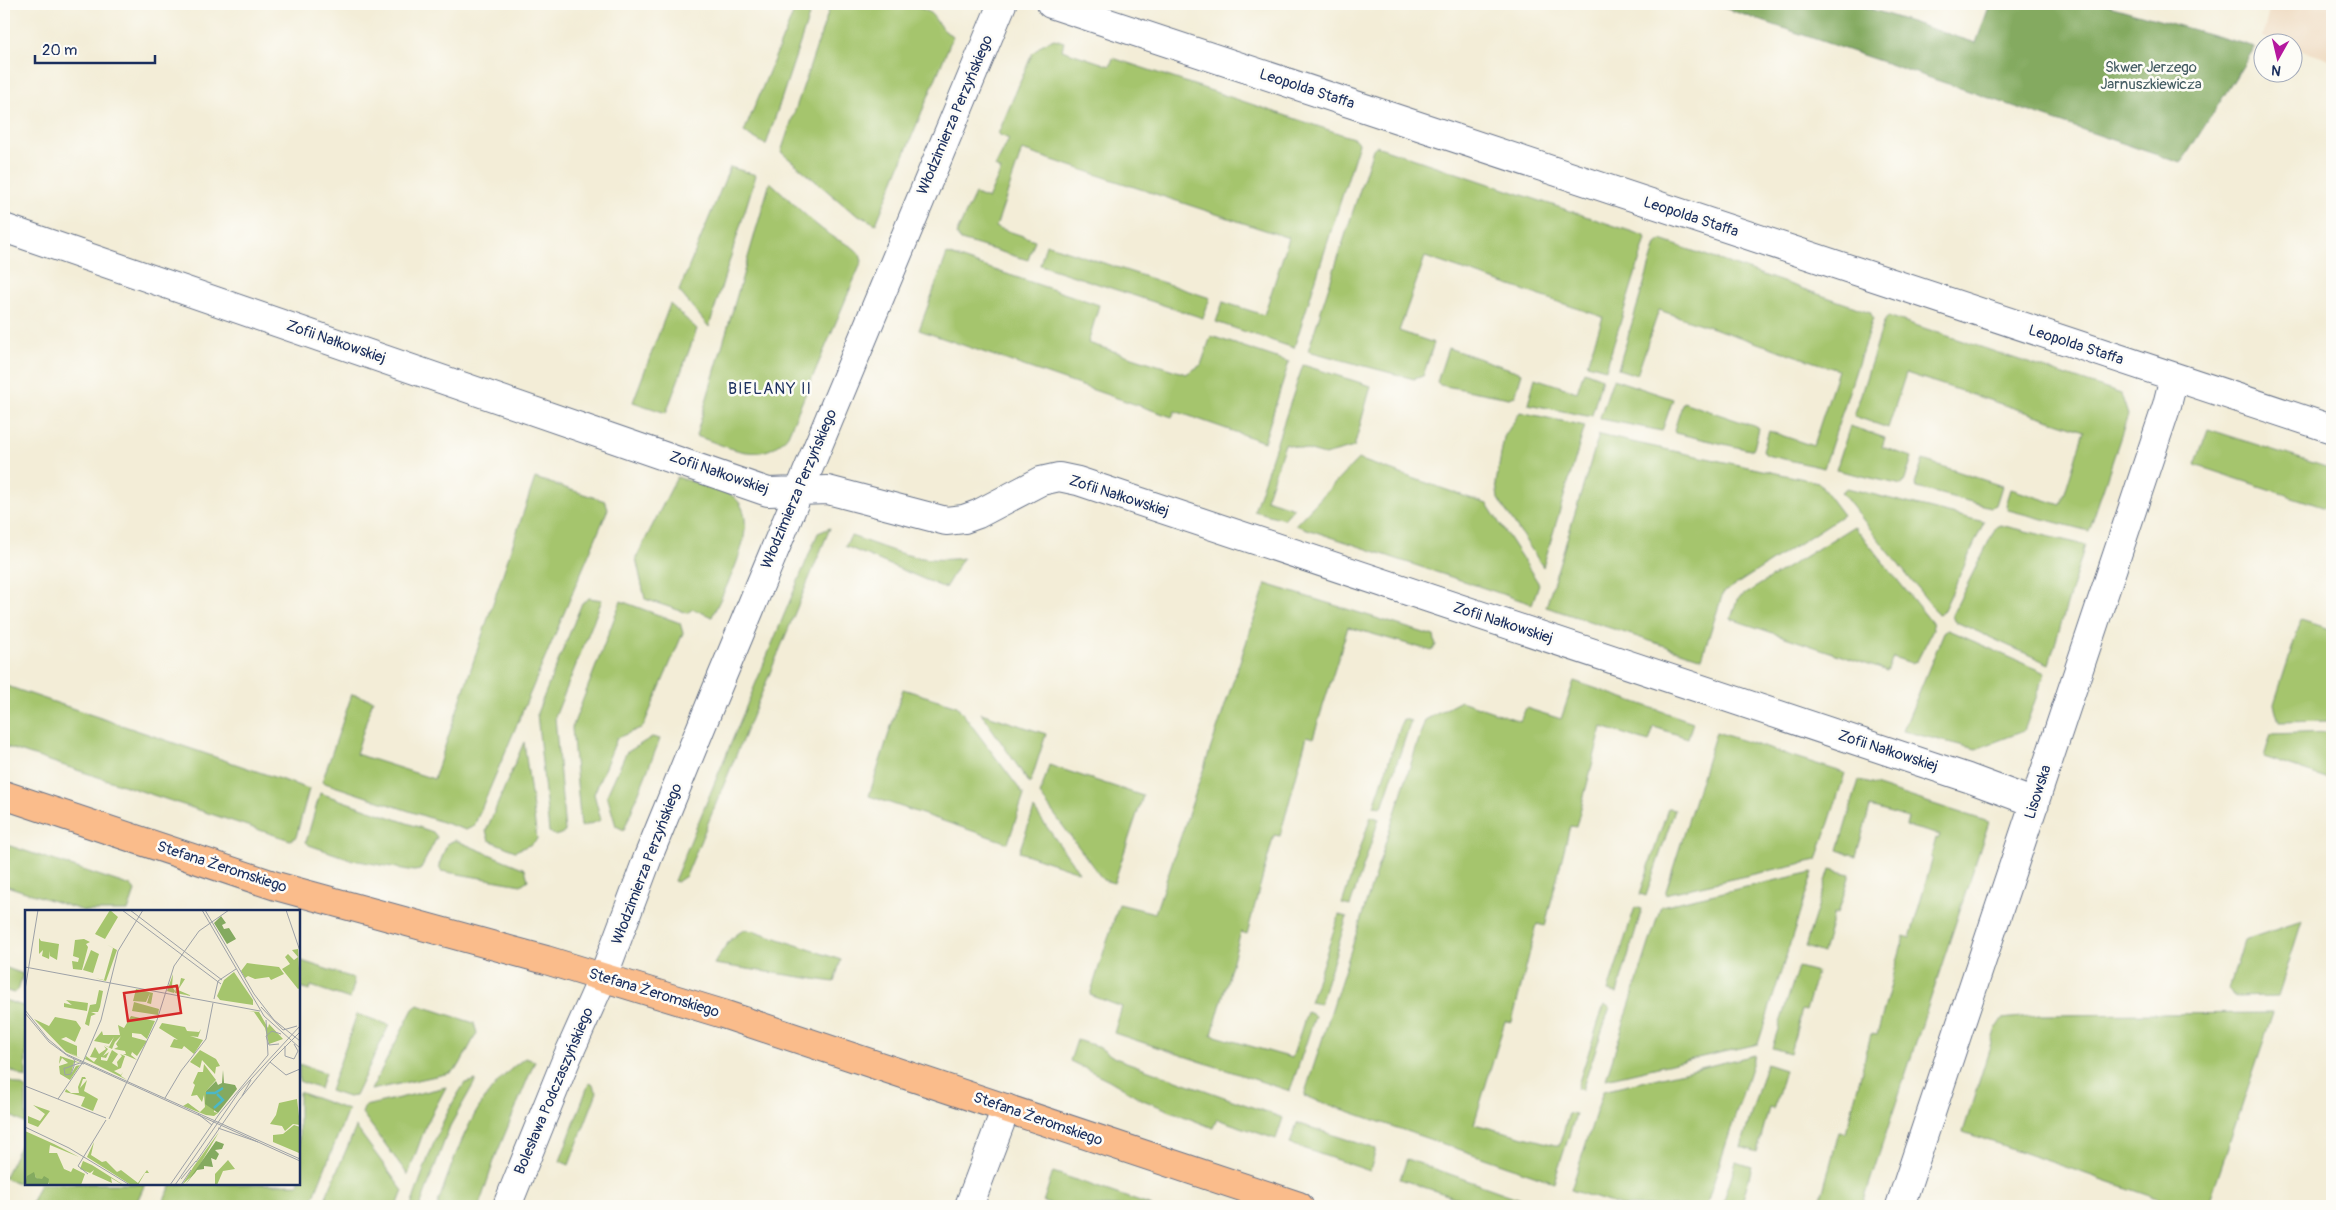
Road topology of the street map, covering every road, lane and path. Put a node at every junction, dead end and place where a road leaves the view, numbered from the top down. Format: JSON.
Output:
{"nodes":[{"id":1,"x":1002,"y":4,"type":"edge"},
{"id":2,"x":1051,"y":4,"type":"edge"},
{"id":3,"x":4,"y":228,"type":"edge"},
{"id":4,"x":2174,"y":378,"type":"junction"},
{"id":5,"x":2332,"y":429,"type":"edge"},
{"id":6,"x":799,"y":491,"type":"junction"},
{"id":7,"x":4,"y":795,"type":"edge"},
{"id":8,"x":2035,"y":803,"type":"junction"},
{"id":9,"x":603,"y":977,"type":"junction"},
{"id":10,"x":1006,"y":1108,"type":"junction"},
{"id":11,"x":506,"y":1206,"type":"edge"},
{"id":12,"x":969,"y":1206,"type":"edge"},
{"id":13,"x":1299,"y":1206,"type":"edge"},
{"id":14,"x":1900,"y":1206,"type":"edge"}],
"edges":[{"from":1,"to":6,"type":"street","name":"Włodzimierza Perzyńskiego"},
{"from":2,"to":4,"type":"street","name":"Leopolda Staffa"},
{"from":3,"to":6,"type":"street","name":"Zofii Nałkowskiej"},
{"from":4,"to":5,"type":"street","name":"Leopolda Staffa"},
{"from":4,"to":8,"type":"street","name":"Lisowska"},
{"from":6,"to":8,"type":"street","name":"Zofii Nałkowskiej"},
{"from":6,"to":9,"type":"street","name":"Włodzimierza Perzyńskiego"},
{"from":7,"to":9,"type":"main road","name":"Stefana Żeromskiego"},
{"from":8,"to":14,"type":"street","name":"Lisowska"},
{"from":9,"to":10,"type":"main road","name":"Stefana Żeromskiego"},
{"from":9,"to":11,"type":"street","name":"Bolesława Podczaszyńskiego"},
{"from":10,"to":12,"type":"street"},
{"from":10,"to":13,"type":"main road","name":"Stefana Żeromskiego"}]}
